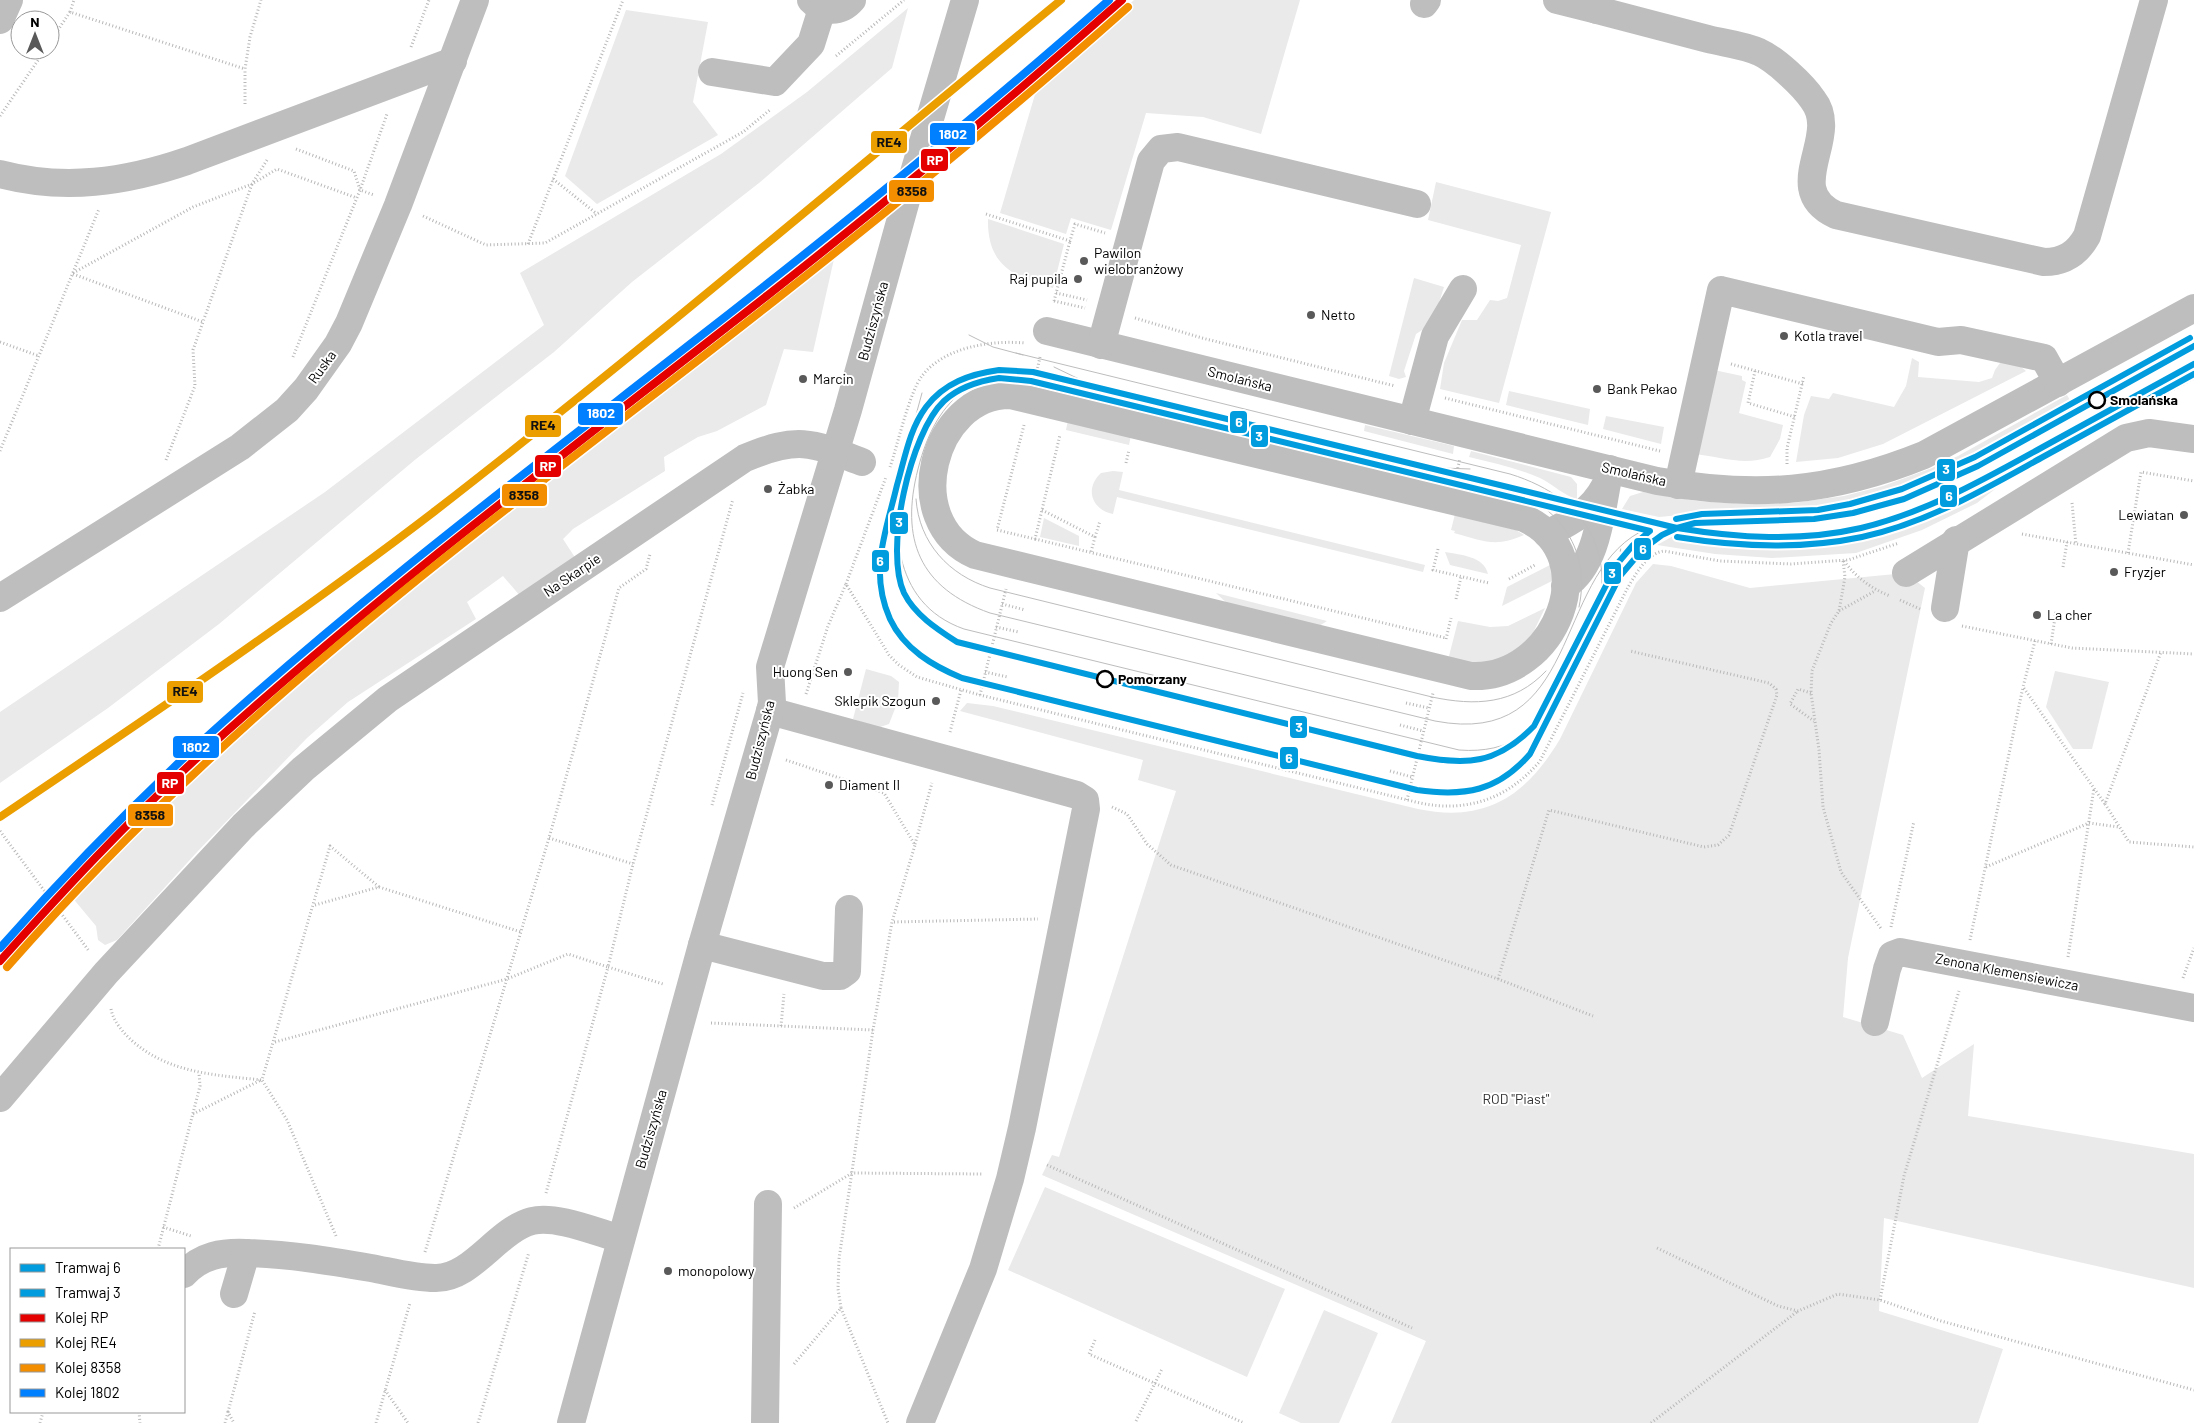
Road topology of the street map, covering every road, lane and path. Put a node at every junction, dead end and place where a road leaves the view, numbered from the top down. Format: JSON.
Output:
{"nodes":[{"id":1,"x":9,"y":0,"type":"edge"},
{"id":2,"x":74,"y":0,"type":"edge"},
{"id":3,"x":261,"y":0,"type":"edge"},
{"id":4,"x":429,"y":0,"type":"edge"},
{"id":5,"x":475,"y":0,"type":"edge"},
{"id":6,"x":623,"y":0,"type":"edge"},
{"id":7,"x":852,"y":0,"type":"edge"},
{"id":8,"x":904,"y":0,"type":"edge"},
{"id":9,"x":965,"y":0,"type":"edge"},
{"id":10,"x":1557,"y":0,"type":"edge"},
{"id":11,"x":2154,"y":0,"type":"edge"},
{"id":12,"x":816,"y":5,"type":"edge"},
{"id":13,"x":1598,"y":5,"type":"edge"},
{"id":14,"x":70,"y":12,"type":"junction"},
{"id":15,"x":0,"y":20,"type":"edge"},
{"id":16,"x":60,"y":27,"type":"edge"},
{"id":17,"x":835,"y":56,"type":"dead end"},
{"id":18,"x":38,"y":60,"type":"edge"},
{"id":19,"x":452,"y":61,"type":"junction"},
{"id":20,"x":245,"y":69,"type":"junction"},
{"id":21,"x":712,"y":72,"type":"dead end"},
{"id":22,"x":398,"y":81,"type":"junction"},
{"id":23,"x":245,"y":104,"type":"dead end"},
{"id":24,"x":774,"y":107,"type":"dead end"},
{"id":25,"x":0,"y":116,"type":"edge"},
{"id":26,"x":294,"y":149,"type":"dead end"},
{"id":27,"x":270,"y":156,"type":"dead end"},
{"id":28,"x":0,"y":174,"type":"edge"},
{"id":29,"x":553,"y":179,"type":"junction"},
{"id":30,"x":252,"y":184,"type":"junction"},
{"id":31,"x":360,"y":190,"type":"junction"},
{"id":32,"x":357,"y":198,"type":"junction"},
{"id":33,"x":101,"y":204,"type":"dead end"},
{"id":34,"x":1417,"y":204,"type":"dead end"},
{"id":35,"x":398,"y":205,"type":"junction"},
{"id":36,"x":597,"y":214,"type":"junction"},
{"id":37,"x":986,"y":214,"type":"dead end"},
{"id":38,"x":1111,"y":234,"type":"dead end"},
{"id":39,"x":1070,"y":242,"type":"junction"},
{"id":40,"x":528,"y":244,"type":"junction"},
{"id":41,"x":72,"y":273,"type":"junction"},
{"id":42,"x":1463,"y":290,"type":"dead end"},
{"id":43,"x":1054,"y":301,"type":"dead end"},
{"id":44,"x":2194,"y":308,"type":"edge"},
{"id":45,"x":203,"y":322,"type":"junction"},
{"id":46,"x":0,"y":342,"type":"edge"},
{"id":47,"x":1039,"y":343,"type":"junction"},
{"id":48,"x":1101,"y":345,"type":"junction"},
{"id":49,"x":1732,"y":355,"type":"dead end"},
{"id":50,"x":39,"y":356,"type":"junction"},
{"id":51,"x":291,"y":362,"type":"dead end"},
{"id":52,"x":1755,"y":371,"type":"junction"},
{"id":53,"x":1804,"y":376,"type":"dead end"},
{"id":54,"x":1034,"y":382,"type":"dead end"},
{"id":55,"x":2058,"y":383,"type":"junction"},
{"id":56,"x":1803,"y":384,"type":"junction"},
{"id":57,"x":1795,"y":417,"type":"junction"},
{"id":58,"x":1412,"y":420,"type":"junction"},
{"id":59,"x":1024,"y":421,"type":"dead end"},
{"id":60,"x":1062,"y":427,"type":"dead end"},
{"id":61,"x":2190,"y":436,"type":"edge"},
{"id":62,"x":1787,"y":448,"type":"dead end"},
{"id":63,"x":1129,"y":450,"type":"dead end"},
{"id":64,"x":0,"y":451,"type":"edge"},
{"id":65,"x":835,"y":451,"type":"junction"},
{"id":66,"x":1461,"y":454,"type":"dead end"},
{"id":67,"x":745,"y":458,"type":"junction"},
{"id":68,"x":862,"y":462,"type":"dead end"},
{"id":69,"x":1126,"y":463,"type":"dead end"},
{"id":70,"x":163,"y":469,"type":"dead end"},
{"id":71,"x":2069,"y":472,"type":"junction"},
{"id":72,"x":1608,"y":476,"type":"junction"},
{"id":73,"x":2194,"y":481,"type":"edge"},
{"id":74,"x":1454,"y":483,"type":"dead end"},
{"id":75,"x":1678,"y":485,"type":"junction"},
{"id":76,"x":1042,"y":510,"type":"junction"},
{"id":77,"x":1100,"y":521,"type":"dead end"},
{"id":78,"x":1981,"y":525,"type":"junction"},
{"id":79,"x":1547,"y":534,"type":"junction"},
{"id":80,"x":1095,"y":537,"type":"junction"},
{"id":81,"x":1035,"y":539,"type":"junction"},
{"id":82,"x":1956,"y":540,"type":"junction"},
{"id":83,"x":2067,"y":542,"type":"junction"},
{"id":84,"x":2076,"y":544,"type":"junction"},
{"id":85,"x":1438,"y":549,"type":"dead end"},
{"id":86,"x":1617,"y":550,"type":"dead end"},
{"id":87,"x":1091,"y":552,"type":"junction"},
{"id":88,"x":2128,"y":553,"type":"junction"},
{"id":89,"x":1650,"y":558,"type":"dead end"},
{"id":90,"x":1540,"y":562,"type":"dead end"},
{"id":91,"x":2194,"y":565,"type":"edge"},
{"id":92,"x":2063,"y":567,"type":"dead end"},
{"id":93,"x":1906,"y":573,"type":"dead end"},
{"id":94,"x":1461,"y":577,"type":"junction"},
{"id":95,"x":1508,"y":579,"type":"dead end"},
{"id":96,"x":1008,"y":581,"type":"dead end"},
{"id":97,"x":1489,"y":583,"type":"dead end"},
{"id":98,"x":846,"y":584,"type":"junction"},
{"id":99,"x":1565,"y":586,"type":"junction"},
{"id":100,"x":618,"y":588,"type":"dead end"},
{"id":101,"x":1876,"y":590,"type":"junction"},
{"id":102,"x":0,"y":598,"type":"edge"},
{"id":103,"x":1456,"y":599,"type":"dead end"},
{"id":104,"x":1002,"y":604,"type":"junction"},
{"id":105,"x":1025,"y":610,"type":"dead end"},
{"id":106,"x":1839,"y":611,"type":"junction"},
{"id":107,"x":2056,"y":611,"type":"dead end"},
{"id":108,"x":1943,"y":615,"type":"junction"},
{"id":109,"x":1451,"y":618,"type":"dead end"},
{"id":110,"x":996,"y":627,"type":"junction"},
{"id":111,"x":1019,"y":632,"type":"dead end"},
{"id":112,"x":1446,"y":638,"type":"junction"},
{"id":113,"x":2036,"y":641,"type":"junction"},
{"id":114,"x":2051,"y":644,"type":"junction"},
{"id":115,"x":1444,"y":646,"type":"dead end"},
{"id":116,"x":991,"y":649,"type":"junction"},
{"id":117,"x":1630,"y":651,"type":"dead end"},
{"id":118,"x":2161,"y":652,"type":"junction"},
{"id":119,"x":2194,"y":654,"type":"edge"},
{"id":120,"x":1014,"y":655,"type":"dead end"},
{"id":121,"x":986,"y":672,"type":"junction"},
{"id":122,"x":1008,"y":677,"type":"dead end"},
{"id":123,"x":1435,"y":685,"type":"dead end"},
{"id":124,"x":2023,"y":687,"type":"junction"},
{"id":125,"x":1811,"y":693,"type":"junction"},
{"id":126,"x":980,"y":695,"type":"dead end"},
{"id":127,"x":1406,"y":703,"type":"dead end"},
{"id":128,"x":771,"y":707,"type":"junction"},
{"id":129,"x":1429,"y":708,"type":"junction"},
{"id":130,"x":798,"y":718,"type":"junction"},
{"id":131,"x":1814,"y":721,"type":"junction"},
{"id":132,"x":1400,"y":725,"type":"dead end"},
{"id":133,"x":1424,"y":731,"type":"junction"},
{"id":134,"x":944,"y":748,"type":"junction"},
{"id":135,"x":1395,"y":748,"type":"dead end"},
{"id":136,"x":1418,"y":754,"type":"junction"},
{"id":137,"x":786,"y":760,"type":"junction"},
{"id":138,"x":783,"y":769,"type":"dead end"},
{"id":139,"x":1390,"y":771,"type":"dead end"},
{"id":140,"x":1412,"y":777,"type":"junction"},
{"id":141,"x":2094,"y":788,"type":"junction"},
{"id":142,"x":1085,"y":800,"type":"junction"},
{"id":143,"x":1407,"y":800,"type":"dead end"},
{"id":144,"x":2105,"y":804,"type":"junction"},
{"id":145,"x":1914,"y":821,"type":"dead end"},
{"id":146,"x":2089,"y":823,"type":"junction"},
{"id":147,"x":2119,"y":827,"type":"junction"},
{"id":148,"x":0,"y":831,"type":"edge"},
{"id":149,"x":549,"y":838,"type":"junction"},
{"id":150,"x":915,"y":845,"type":"junction"},
{"id":151,"x":2194,"y":847,"type":"edge"},
{"id":152,"x":633,"y":864,"type":"junction"},
{"id":153,"x":1985,"y":867,"type":"junction"},
{"id":154,"x":379,"y":887,"type":"junction"},
{"id":155,"x":314,"y":905,"type":"junction"},
{"id":156,"x":849,"y":909,"type":"dead end"},
{"id":157,"x":1064,"y":918,"type":"junction"},
{"id":158,"x":892,"y":922,"type":"junction"},
{"id":159,"x":1890,"y":930,"type":"dead end"},
{"id":160,"x":1883,"y":931,"type":"dead end"},
{"id":161,"x":521,"y":932,"type":"junction"},
{"id":162,"x":78,"y":935,"type":"dead end"},
{"id":163,"x":702,"y":945,"type":"junction"},
{"id":164,"x":1968,"y":948,"type":"dead end"},
{"id":165,"x":2194,"y":948,"type":"edge"},
{"id":166,"x":2067,"y":965,"type":"dead end"},
{"id":167,"x":608,"y":967,"type":"junction"},
{"id":168,"x":787,"y":967,"type":"junction"},
{"id":169,"x":106,"y":972,"type":"junction"},
{"id":170,"x":507,"y":979,"type":"junction"},
{"id":171,"x":1498,"y":979,"type":"junction"},
{"id":172,"x":1961,"y":983,"type":"dead end"},
{"id":173,"x":663,"y":984,"type":"dead end"},
{"id":174,"x":2190,"y":998,"type":"edge"},
{"id":175,"x":713,"y":1014,"type":"dead end"},
{"id":176,"x":1593,"y":1016,"type":"dead end"},
{"id":177,"x":1875,"y":1022,"type":"dead end"},
{"id":178,"x":711,"y":1023,"type":"junction"},
{"id":179,"x":781,"y":1026,"type":"junction"},
{"id":180,"x":873,"y":1030,"type":"junction"},
{"id":181,"x":708,"y":1032,"type":"dead end"},
{"id":182,"x":274,"y":1042,"type":"junction"},
{"id":183,"x":199,"y":1073,"type":"junction"},
{"id":184,"x":262,"y":1080,"type":"junction"},
{"id":185,"x":0,"y":1098,"type":"edge"},
{"id":186,"x":193,"y":1114,"type":"junction"},
{"id":187,"x":1047,"y":1165,"type":"dead end"},
{"id":188,"x":852,"y":1173,"type":"junction"},
{"id":189,"x":1011,"y":1174,"type":"junction"},
{"id":190,"x":768,"y":1214,"type":"joint"},
{"id":191,"x":538,"y":1220,"type":"junction"},
{"id":192,"x":621,"y":1239,"type":"junction"},
{"id":193,"x":158,"y":1248,"type":"edge"},
{"id":194,"x":1657,"y":1248,"type":"dead end"},
{"id":195,"x":246,"y":1253,"type":"junction"},
{"id":196,"x":348,"y":1264,"type":"junction"},
{"id":197,"x":185,"y":1273,"type":"edge"},
{"id":198,"x":418,"y":1276,"type":"junction"},
{"id":199,"x":1880,"y":1300,"type":"junction"},
{"id":200,"x":245,"y":1302,"type":"joint"},
{"id":201,"x":841,"y":1308,"type":"junction"},
{"id":202,"x":1798,"y":1311,"type":"junction"},
{"id":203,"x":1412,"y":1328,"type":"dead end"},
{"id":204,"x":1095,"y":1340,"type":"dead end"},
{"id":205,"x":1162,"y":1369,"type":"dead end"},
{"id":206,"x":1154,"y":1383,"type":"junction"},
{"id":207,"x":386,"y":1390,"type":"junction"},
{"id":208,"x":2194,"y":1390,"type":"edge"},
{"id":209,"x":766,"y":1410,"type":"edge"},
{"id":210,"x":228,"y":1412,"type":"junction"},
{"id":211,"x":1136,"y":1421,"type":"dead end"},
{"id":212,"x":225,"y":1423,"type":"edge"},
{"id":213,"x":234,"y":1423,"type":"edge"},
{"id":214,"x":376,"y":1423,"type":"edge"},
{"id":215,"x":408,"y":1423,"type":"edge"},
{"id":216,"x":478,"y":1423,"type":"edge"},
{"id":217,"x":571,"y":1423,"type":"edge"},
{"id":218,"x":888,"y":1423,"type":"edge"},
{"id":219,"x":920,"y":1423,"type":"edge"},
{"id":220,"x":1244,"y":1423,"type":"edge"},
{"id":221,"x":1651,"y":1423,"type":"edge"}],
"edges":[{"from":1,"to":15,"type":"street"},
{"from":2,"to":14,"type":"path"},
{"from":3,"to":20,"type":"path"},
{"from":4,"to":22,"type":"path"},
{"from":5,"to":19,"type":"street","name":"Ruska"},
{"from":6,"to":29,"type":"path"},
{"from":7,"to":12,"type":"street"},
{"from":8,"to":17,"type":"path"},
{"from":9,"to":65,"type":"street","name":"Budziszyńska"},
{"from":10,"to":13,"type":"street"},
{"from":11,"to":13,"type":"street"},
{"from":12,"to":21,"type":"street"},
{"from":14,"to":16,"type":"path"},
{"from":14,"to":20,"type":"path"},
{"from":18,"to":25,"type":"path"},
{"from":19,"to":22,"type":"street"},
{"from":19,"to":35,"type":"street","name":"Ruska"},
{"from":20,"to":23,"type":"path"},
{"from":22,"to":28,"type":"street"},
{"from":22,"to":31,"type":"path"},
{"from":24,"to":36,"type":"path"},
{"from":26,"to":31,"type":"path"},
{"from":27,"to":30,"type":"path"},
{"from":29,"to":36,"type":"path"},
{"from":29,"to":40,"type":"path"},
{"from":30,"to":32,"type":"path"},
{"from":30,"to":41,"type":"path"},
{"from":30,"to":45,"type":"path"},
{"from":31,"to":32,"type":"path"},
{"from":32,"to":51,"type":"path"},
{"from":33,"to":41,"type":"path"},
{"from":34,"to":48,"type":"street"},
{"from":35,"to":40,"type":"path"},
{"from":35,"to":102,"type":"street","name":"Ruska"},
{"from":36,"to":40,"type":"path"},
{"from":37,"to":39,"type":"path"},
{"from":38,"to":39,"type":"path"},
{"from":39,"to":43,"type":"path"},
{"from":41,"to":45,"type":"path"},
{"from":41,"to":50,"type":"path"},
{"from":42,"to":58,"type":"street"},
{"from":44,"to":55,"type":"street","name":"Smolańska"},
{"from":45,"to":70,"type":"path"},
{"from":46,"to":50,"type":"path"},
{"from":47,"to":48,"type":"street","name":"Smolańska"},
{"from":47,"to":54,"type":"path"},
{"from":47,"to":98,"type":"path"},
{"from":48,"to":58,"type":"street","name":"Smolańska"},
{"from":49,"to":52,"type":"path"},
{"from":50,"to":64,"type":"path"},
{"from":52,"to":56,"type":"path"},
{"from":52,"to":57,"type":"path"},
{"from":53,"to":56,"type":"path"},
{"from":55,"to":75,"type":"street","name":"Smolańska"},
{"from":55,"to":75,"type":"street"},
{"from":56,"to":57,"type":"path"},
{"from":57,"to":62,"type":"path"},
{"from":58,"to":72,"type":"street","name":"Smolańska"},
{"from":59,"to":81,"type":"path"},
{"from":60,"to":76,"type":"path"},
{"from":61,"to":71,"type":"street"},
{"from":63,"to":69,"type":"path"},
{"from":65,"to":67,"type":"street","name":"Na Skarpie"},
{"from":65,"to":68,"type":"street","name":"Na Skarpie"},
{"from":65,"to":128,"type":"street","name":"Budziszyńska"},
{"from":66,"to":74,"type":"path"},
{"from":67,"to":152,"type":"path"},
{"from":67,"to":169,"type":"street","name":"Na Skarpie"},
{"from":71,"to":78,"type":"street"},
{"from":71,"to":84,"type":"path"},
{"from":72,"to":75,"type":"street","name":"Smolańska"},
{"from":72,"to":79,"type":"street"},
{"from":72,"to":99,"type":"street"},
{"from":73,"to":88,"type":"path"},
{"from":76,"to":80,"type":"path"},
{"from":76,"to":81,"type":"path"},
{"from":77,"to":80,"type":"path"},
{"from":78,"to":82,"type":"street"},
{"from":78,"to":83,"type":"path"},
{"from":79,"to":99,"type":"street"},
{"from":79,"to":99,"type":"street"},
{"from":80,"to":87,"type":"path"},
{"from":81,"to":87,"type":"path"},
{"from":82,"to":93,"type":"street"},
{"from":82,"to":108,"type":"street"},
{"from":83,"to":84,"type":"path"},
{"from":83,"to":92,"type":"path"},
{"from":84,"to":88,"type":"path"},
{"from":85,"to":94,"type":"path"},
{"from":86,"to":89,"type":"path"},
{"from":87,"to":112,"type":"path"},
{"from":88,"to":91,"type":"path"},
{"from":90,"to":95,"type":"path"},
{"from":94,"to":97,"type":"path"},
{"from":94,"to":103,"type":"path"},
{"from":96,"to":104,"type":"path"},
{"from":98,"to":130,"type":"path"},
{"from":98,"to":134,"type":"path"},
{"from":100,"to":149,"type":"path"},
{"from":101,"to":106,"type":"path"},
{"from":101,"to":106,"type":"path"},
{"from":101,"to":108,"type":"path"},
{"from":104,"to":105,"type":"path"},
{"from":104,"to":110,"type":"path"},
{"from":106,"to":125,"type":"path"},
{"from":107,"to":114,"type":"path"},
{"from":108,"to":113,"type":"path"},
{"from":109,"to":112,"type":"path"},
{"from":110,"to":111,"type":"path"},
{"from":110,"to":116,"type":"path"},
{"from":112,"to":115,"type":"path"},
{"from":113,"to":114,"type":"path"},
{"from":113,"to":124,"type":"path"},
{"from":114,"to":118,"type":"path"},
{"from":116,"to":120,"type":"path"},
{"from":116,"to":121,"type":"path"},
{"from":117,"to":171,"type":"path"},
{"from":118,"to":119,"type":"path"},
{"from":118,"to":144,"type":"path"},
{"from":121,"to":122,"type":"path"},
{"from":121,"to":126,"type":"path"},
{"from":123,"to":129,"type":"path"},
{"from":124,"to":141,"type":"path"},
{"from":124,"to":153,"type":"path"},
{"from":125,"to":131,"type":"path"},
{"from":125,"to":131,"type":"path"},
{"from":127,"to":129,"type":"path"},
{"from":128,"to":130,"type":"street"},
{"from":128,"to":163,"type":"street","name":"Budziszyńska"},
{"from":129,"to":133,"type":"path"},
{"from":130,"to":134,"type":"street"},
{"from":130,"to":137,"type":"path"},
{"from":131,"to":160,"type":"path"},
{"from":132,"to":133,"type":"path"},
{"from":133,"to":136,"type":"path"},
{"from":134,"to":142,"type":"street"},
{"from":134,"to":150,"type":"path"},
{"from":135,"to":136,"type":"path"},
{"from":136,"to":140,"type":"path"},
{"from":137,"to":138,"type":"path"},
{"from":137,"to":150,"type":"path"},
{"from":139,"to":140,"type":"path"},
{"from":140,"to":143,"type":"path"},
{"from":141,"to":144,"type":"path"},
{"from":141,"to":146,"type":"path"},
{"from":142,"to":157,"type":"street"},
{"from":142,"to":171,"type":"path"},
{"from":144,"to":147,"type":"path"},
{"from":145,"to":159,"type":"path"},
{"from":146,"to":147,"type":"path"},
{"from":146,"to":153,"type":"path"},
{"from":146,"to":166,"type":"path"},
{"from":147,"to":151,"type":"path"},
{"from":148,"to":162,"type":"path"},
{"from":149,"to":152,"type":"path"},
{"from":149,"to":161,"type":"path"},
{"from":150,"to":158,"type":"path"},
{"from":152,"to":167,"type":"path"},
{"from":153,"to":164,"type":"path"},
{"from":154,"to":155,"type":"path"},
{"from":154,"to":155,"type":"path"},
{"from":154,"to":161,"type":"path"},
{"from":155,"to":182,"type":"path"},
{"from":156,"to":168,"type":"street"},
{"from":157,"to":158,"type":"path"},
{"from":157,"to":189,"type":"street"},
{"from":158,"to":180,"type":"path"},
{"from":161,"to":170,"type":"path"},
{"from":163,"to":168,"type":"street"},
{"from":163,"to":192,"type":"street","name":"Budziszyńska"},
{"from":165,"to":174,"type":"path"},
{"from":167,"to":170,"type":"path"},
{"from":167,"to":173,"type":"path"},
{"from":167,"to":191,"type":"path"},
{"from":168,"to":179,"type":"path"},
{"from":169,"to":183,"type":"path"},
{"from":169,"to":185,"type":"street","name":"Na Skarpie"},
{"from":170,"to":182,"type":"path"},
{"from":170,"to":198,"type":"path"},
{"from":171,"to":176,"type":"path"},
{"from":172,"to":199,"type":"path"},
{"from":174,"to":177,"type":"street","name":"Zenona Klemensiewicza"},
{"from":175,"to":178,"type":"path"},
{"from":178,"to":179,"type":"path"},
{"from":178,"to":181,"type":"path"},
{"from":179,"to":180,"type":"path"},
{"from":180,"to":188,"type":"path"},
{"from":182,"to":184,"type":"path"},
{"from":183,"to":184,"type":"path"},
{"from":183,"to":186,"type":"path"},
{"from":184,"to":186,"type":"path"},
{"from":184,"to":196,"type":"path"},
{"from":186,"to":193,"type":"path"},
{"from":187,"to":203,"type":"path"},
{"from":188,"to":189,"type":"path"},
{"from":188,"to":190,"type":"path"},
{"from":188,"to":201,"type":"path"},
{"from":189,"to":219,"type":"street"},
{"from":190,"to":209,"type":"street"},
{"from":191,"to":192,"type":"street"},
{"from":191,"to":198,"type":"street"},
{"from":191,"to":216,"type":"path"},
{"from":192,"to":217,"type":"street","name":"Budziszyńska"},
{"from":194,"to":202,"type":"path"},
{"from":195,"to":196,"type":"street"},
{"from":195,"to":197,"type":"street"},
{"from":195,"to":200,"type":"street"},
{"from":196,"to":198,"type":"street"},
{"from":198,"to":207,"type":"path"},
{"from":199,"to":202,"type":"path"},
{"from":199,"to":208,"type":"path"},
{"from":200,"to":210,"type":"path"},
{"from":201,"to":209,"type":"path"},
{"from":201,"to":218,"type":"path"},
{"from":202,"to":221,"type":"path"},
{"from":204,"to":206,"type":"path"},
{"from":205,"to":206,"type":"path"},
{"from":206,"to":211,"type":"path"},
{"from":206,"to":220,"type":"path"},
{"from":207,"to":214,"type":"path"},
{"from":207,"to":215,"type":"path"},
{"from":210,"to":212,"type":"path"},
{"from":210,"to":213,"type":"path"}]}
